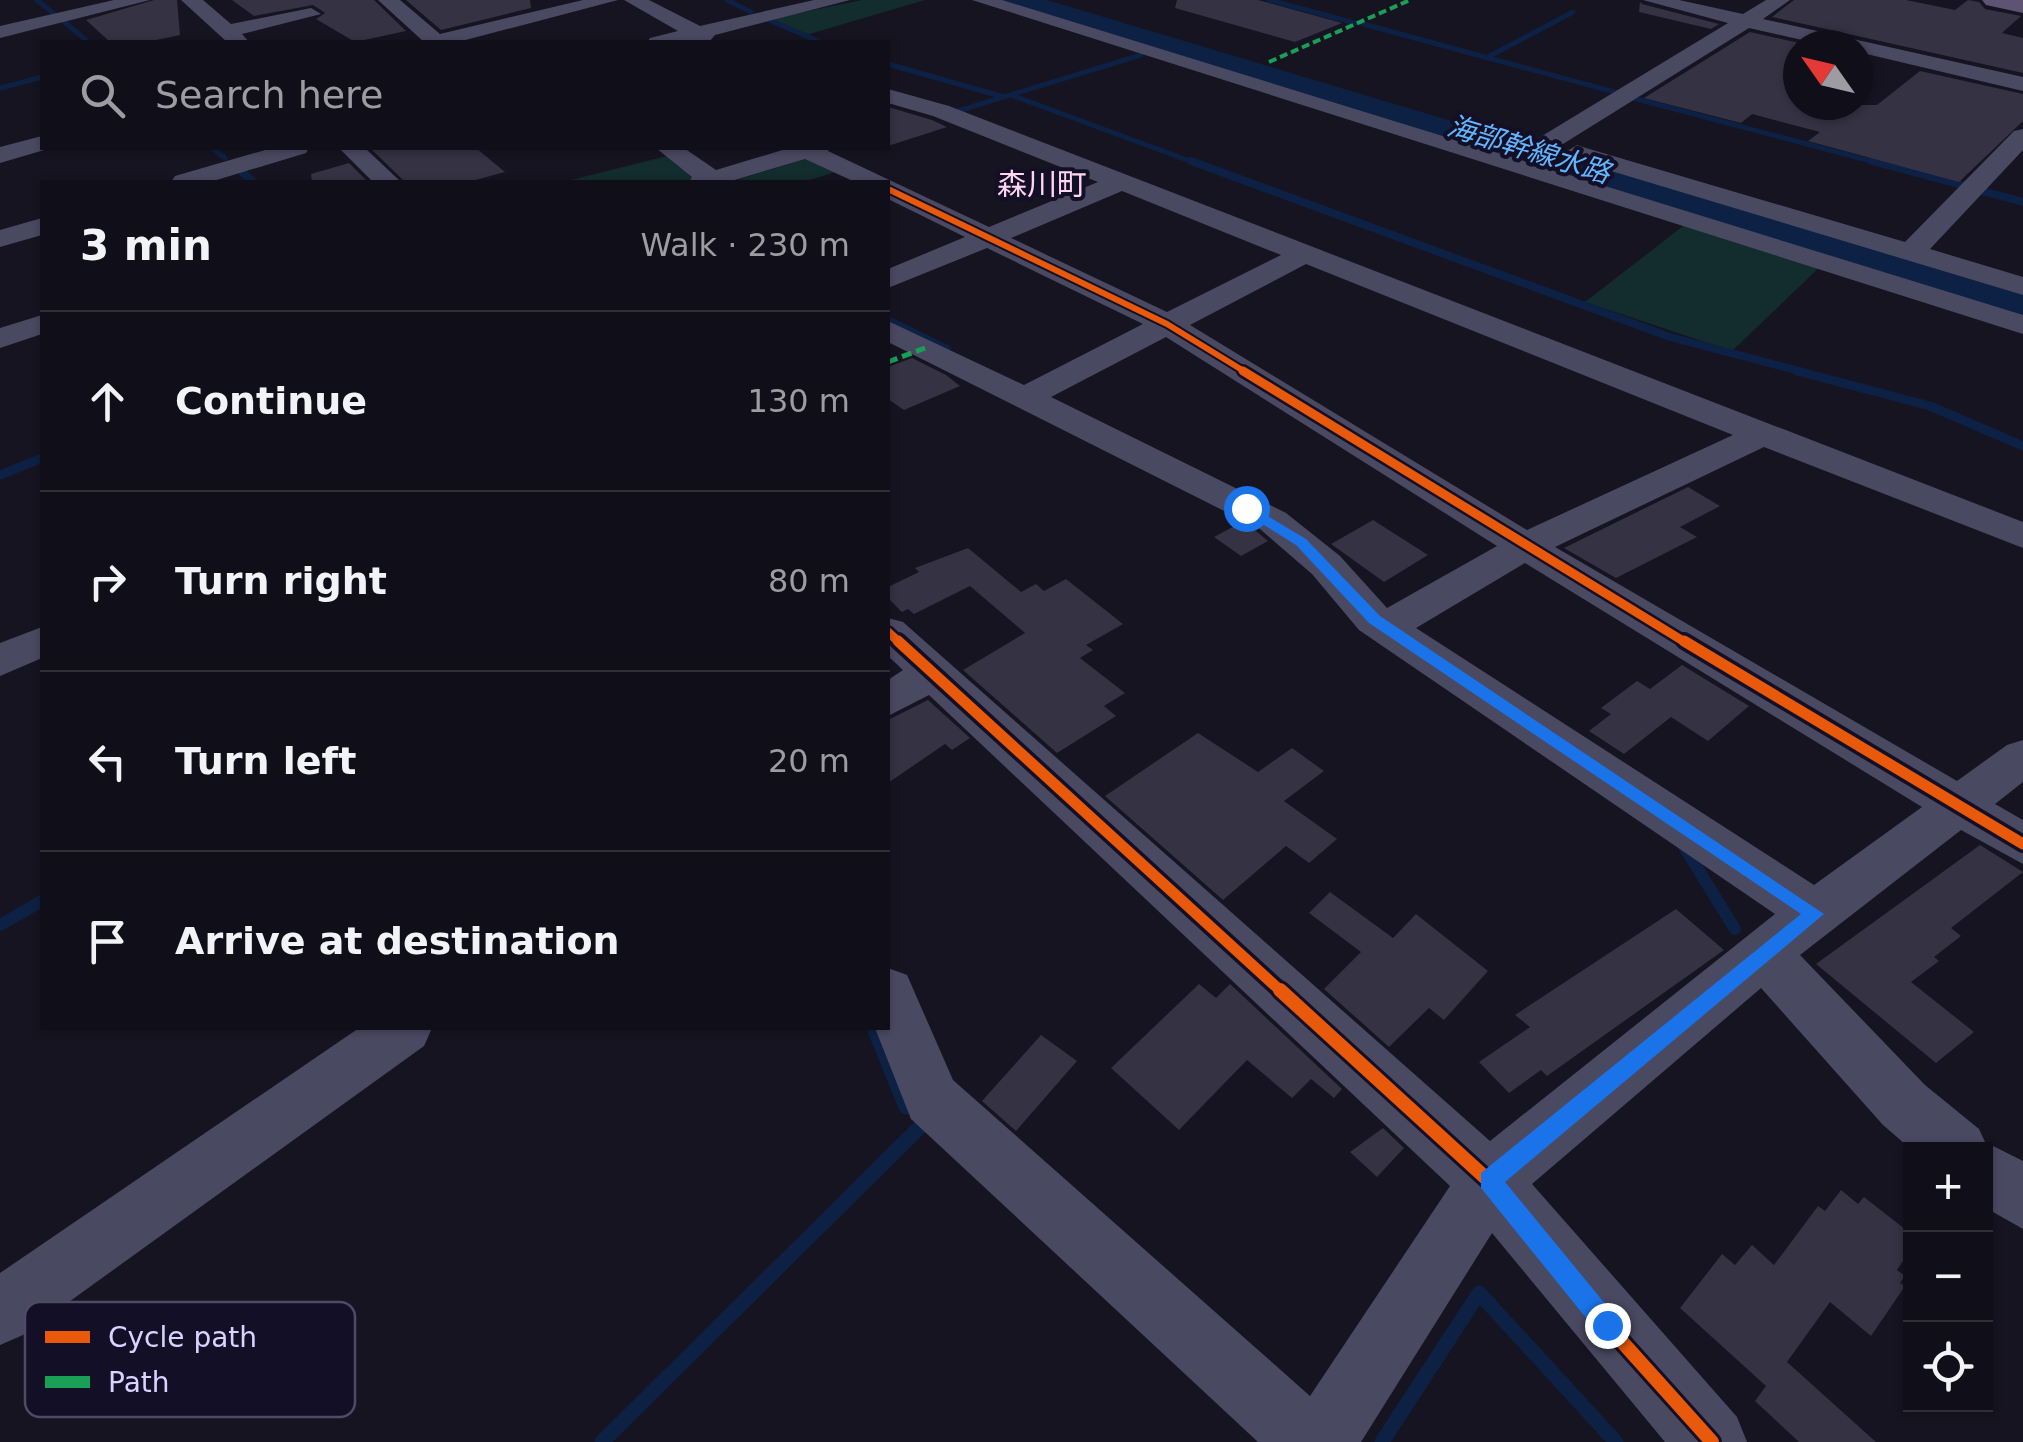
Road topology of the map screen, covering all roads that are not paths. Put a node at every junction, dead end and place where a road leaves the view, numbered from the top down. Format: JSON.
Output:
{"nodes":[{"id":1,"x":47,"y":0,"type":"edge"},
{"id":2,"x":140,"y":0,"type":"edge"},
{"id":3,"x":388,"y":0,"type":"edge"},
{"id":4,"x":608,"y":0,"type":"edge"},
{"id":5,"x":634,"y":0,"type":"edge"},
{"id":6,"x":840,"y":0,"type":"edge"},
{"id":7,"x":982,"y":0,"type":"edge"},
{"id":8,"x":1062,"y":0,"type":"edge"},
{"id":9,"x":1653,"y":0,"type":"edge"},
{"id":10,"x":1780,"y":0,"type":"edge"},
{"id":11,"x":1994,"y":0,"type":"edge"},
{"id":12,"x":501,"y":2,"type":"edge"},
{"id":13,"x":2022,"y":2,"type":"edge"},
{"id":14,"x":206,"y":6,"type":"edge"},
{"id":15,"x":310,"y":14,"type":"dead end"},
{"id":16,"x":67,"y":16,"type":"junction"},
{"id":17,"x":536,"y":19,"type":"junction"},
{"id":18,"x":1746,"y":21,"type":"junction"},
{"id":19,"x":1785,"y":30,"type":"edge"},
{"id":20,"x":0,"y":32,"type":"edge"},
{"id":21,"x":696,"y":32,"type":"junction"},
{"id":22,"x":88,"y":34,"type":"dead end"},
{"id":23,"x":567,"y":35,"type":"dead end"},
{"id":24,"x":232,"y":37,"type":"edge"},
{"id":25,"x":434,"y":40,"type":"edge"},
{"id":26,"x":445,"y":40,"type":"edge"},
{"id":27,"x":665,"y":40,"type":"edge"},
{"id":28,"x":713,"y":40,"type":"edge"},
{"id":29,"x":1873,"y":50,"type":"edge"},
{"id":30,"x":1306,"y":73,"type":"dead end"},
{"id":31,"x":2023,"y":84,"type":"edge"},
{"id":32,"x":890,"y":97,"type":"edge"},
{"id":33,"x":941,"y":111,"type":"junction"},
{"id":34,"x":890,"y":126,"type":"edge"},
{"id":35,"x":2023,"y":136,"type":"edge"},
{"id":36,"x":40,"y":144,"type":"edge"},
{"id":37,"x":282,"y":150,"type":"edge"},
{"id":38,"x":353,"y":150,"type":"edge"},
{"id":39,"x":670,"y":150,"type":"edge"},
{"id":40,"x":802,"y":150,"type":"edge"},
{"id":41,"x":812,"y":150,"type":"edge"},
{"id":42,"x":0,"y":155,"type":"edge"},
{"id":43,"x":236,"y":156,"type":"edge"},
{"id":44,"x":188,"y":180,"type":"edge"},
{"id":45,"x":266,"y":180,"type":"edge"},
{"id":46,"x":386,"y":180,"type":"edge"},
{"id":47,"x":706,"y":180,"type":"edge"},
{"id":48,"x":710,"y":180,"type":"edge"},
{"id":49,"x":870,"y":180,"type":"edge"},
{"id":50,"x":1122,"y":182,"type":"junction"},
{"id":51,"x":890,"y":190,"type":"edge"},
{"id":52,"x":40,"y":227,"type":"edge"},
{"id":53,"x":990,"y":237,"type":"junction"},
{"id":54,"x":0,"y":239,"type":"edge"},
{"id":55,"x":1911,"y":252,"type":"junction"},
{"id":56,"x":1306,"y":253,"type":"junction"},
{"id":57,"x":890,"y":278,"type":"edge"},
{"id":58,"x":2023,"y":286,"type":"edge"},
{"id":59,"x":1167,"y":324,"type":"junction"},
{"id":60,"x":2023,"y":324,"type":"edge"},
{"id":61,"x":40,"y":325,"type":"edge"},
{"id":62,"x":890,"y":331,"type":"edge"},
{"id":63,"x":0,"y":339,"type":"edge"},
{"id":64,"x":1026,"y":397,"type":"junction"},
{"id":65,"x":1761,"y":435,"type":"junction"},
{"id":66,"x":2023,"y":536,"type":"edge"},
{"id":67,"x":1525,"y":546,"type":"junction"},
{"id":68,"x":1385,"y":627,"type":"junction"},
{"id":69,"x":890,"y":634,"type":"edge"},
{"id":70,"x":40,"y":642,"type":"edge"},
{"id":71,"x":0,"y":661,"type":"edge"},
{"id":72,"x":932,"y":673,"type":"junction"},
{"id":73,"x":890,"y":699,"type":"edge"},
{"id":74,"x":2023,"y":758,"type":"edge"},
{"id":75,"x":1958,"y":806,"type":"junction"},
{"id":76,"x":2023,"y":844,"type":"edge"},
{"id":77,"x":1815,"y":914,"type":"junction"},
{"id":78,"x":1764,"y":953,"type":"junction"},
{"id":79,"x":890,"y":997,"type":"edge"},
{"id":80,"x":401,"y":1030,"type":"edge"},
{"id":81,"x":1948,"y":1142,"type":"edge"},
{"id":82,"x":1993,"y":1177,"type":"edge"},
{"id":83,"x":1489,"y":1180,"type":"junction"},
{"id":84,"x":2023,"y":1198,"type":"edge"},
{"id":85,"x":0,"y":1312,"type":"edge"},
{"id":86,"x":1310,"y":1442,"type":"edge"},
{"id":87,"x":1321,"y":1442,"type":"edge"},
{"id":88,"x":1712,"y":1442,"type":"edge"}],
"edges":[{"from":1,"to":16,"type":"street"},
{"from":2,"to":16,"type":"street"},
{"from":3,"to":25,"type":"street"},
{"from":4,"to":17,"type":"street"},
{"from":5,"to":21,"type":"street"},
{"from":6,"to":21,"type":"street"},
{"from":7,"to":60,"type":"street"},
{"from":8,"to":30,"type":"street"},
{"from":9,"to":18,"type":"street"},
{"from":10,"to":18,"type":"street"},
{"from":11,"to":13,"type":"main road"},
{"from":12,"to":17,"type":"street"},
{"from":14,"to":24,"type":"street"},
{"from":15,"to":24,"type":"street"},
{"from":16,"to":20,"type":"street"},
{"from":16,"to":22,"type":"street"},
{"from":17,"to":23,"type":"street"},
{"from":17,"to":26,"type":"street"},
{"from":18,"to":19,"type":"street"},
{"from":18,"to":55,"type":"street"},
{"from":21,"to":27,"type":"street"},
{"from":21,"to":28,"type":"street"},
{"from":29,"to":31,"type":"street"},
{"from":32,"to":33,"type":"street"},
{"from":33,"to":34,"type":"street"},
{"from":33,"to":50,"type":"street"},
{"from":35,"to":55,"type":"street"},
{"from":36,"to":42,"type":"street"},
{"from":37,"to":43,"type":"street"},
{"from":38,"to":46,"type":"street"},
{"from":39,"to":47,"type":"street"},
{"from":40,"to":48,"type":"street"},
{"from":41,"to":49,"type":"street"},
{"from":43,"to":44,"type":"street"},
{"from":43,"to":45,"type":"street"},
{"from":50,"to":53,"type":"street"},
{"from":50,"to":56,"type":"street"},
{"from":51,"to":53,"type":"street"},
{"from":52,"to":54,"type":"street"},
{"from":53,"to":57,"type":"street"},
{"from":53,"to":59,"type":"street"},
{"from":55,"to":58,"type":"street"},
{"from":56,"to":59,"type":"street"},
{"from":56,"to":65,"type":"street"},
{"from":59,"to":64,"type":"street"},
{"from":59,"to":67,"type":"street"},
{"from":61,"to":63,"type":"street"},
{"from":62,"to":64,"type":"street"},
{"from":64,"to":68,"type":"street"},
{"from":65,"to":66,"type":"street"},
{"from":65,"to":67,"type":"street"},
{"from":67,"to":68,"type":"street"},
{"from":67,"to":75,"type":"street"},
{"from":68,"to":77,"type":"street"},
{"from":69,"to":72,"type":"street"},
{"from":70,"to":71,"type":"street"},
{"from":72,"to":73,"type":"street"},
{"from":72,"to":83,"type":"street"},
{"from":74,"to":75,"type":"street"},
{"from":75,"to":76,"type":"street"},
{"from":75,"to":77,"type":"street"},
{"from":77,"to":78,"type":"street"},
{"from":78,"to":81,"type":"street"},
{"from":78,"to":83,"type":"street"},
{"from":79,"to":86,"type":"street"},
{"from":80,"to":85,"type":"street"},
{"from":82,"to":84,"type":"street"},
{"from":83,"to":87,"type":"street"},
{"from":83,"to":88,"type":"street"}]}
